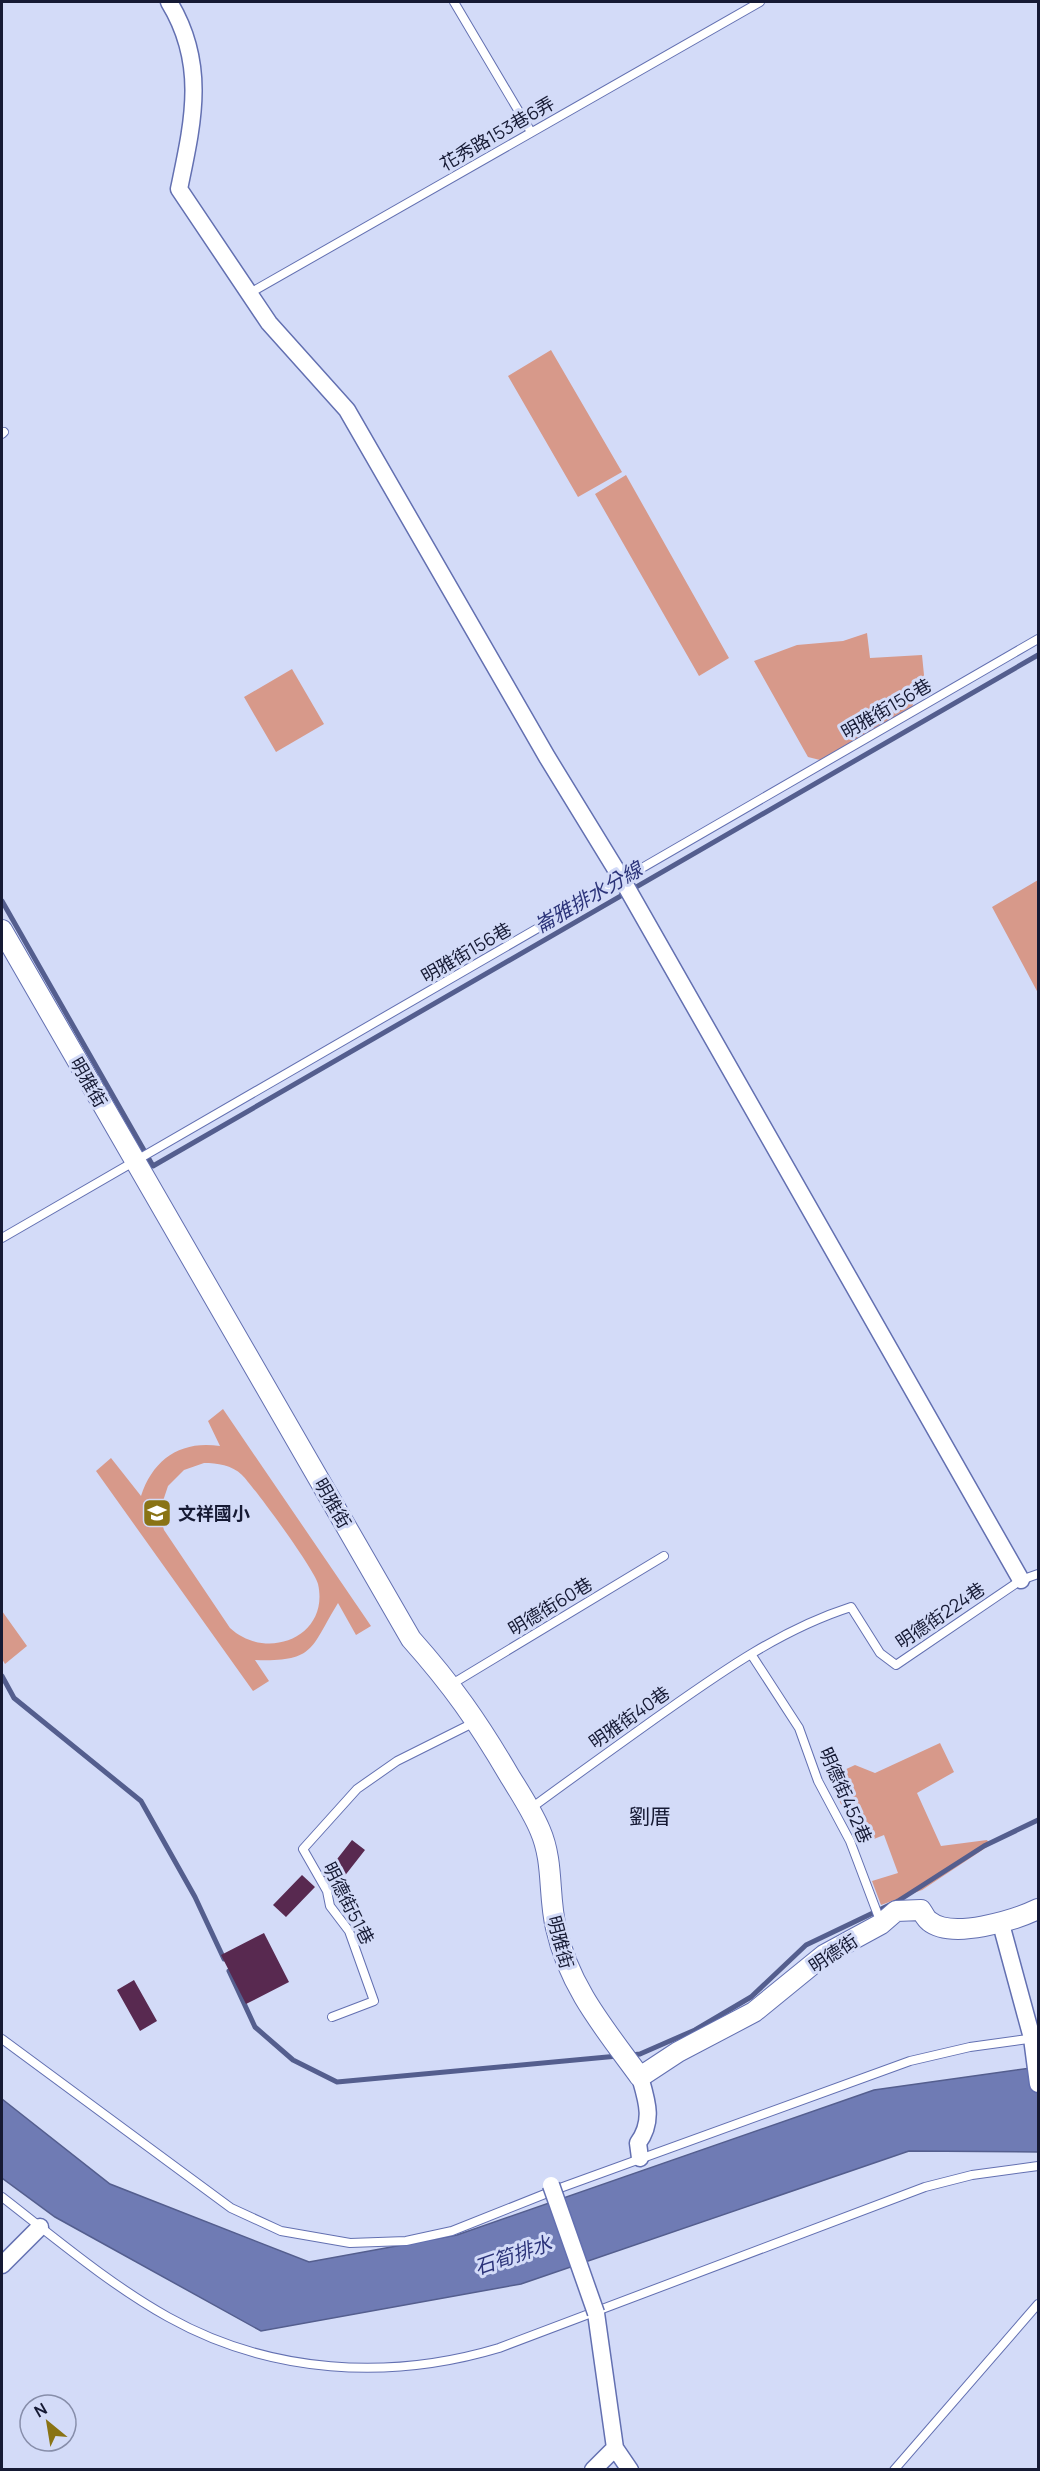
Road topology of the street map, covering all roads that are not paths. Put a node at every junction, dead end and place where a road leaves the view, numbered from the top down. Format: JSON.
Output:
{"nodes":[{"id":1,"x":169,"y":2,"type":"edge"},
{"id":2,"x":454,"y":2,"type":"edge"},
{"id":3,"x":760,"y":2,"type":"edge"},
{"id":4,"x":531,"y":132,"type":"junction"},
{"id":5,"x":250,"y":293,"type":"junction"},
{"id":6,"x":1038,"y":639,"type":"edge"},
{"id":7,"x":623,"y":881,"type":"junction"},
{"id":8,"x":2,"y":930,"type":"edge"},
{"id":9,"x":135,"y":1161,"type":"junction"},
{"id":10,"x":2,"y":1238,"type":"edge"},
{"id":11,"x":664,"y":1556,"type":"dead end"},
{"id":12,"x":1038,"y":1574,"type":"edge"},
{"id":13,"x":1021,"y":1580,"type":"junction"},
{"id":14,"x":751,"y":1654,"type":"junction"},
{"id":15,"x":452,"y":1684,"type":"junction"},
{"id":16,"x":477,"y":1721,"type":"junction"},
{"id":17,"x":529,"y":1809,"type":"junction"},
{"id":18,"x":1038,"y":1909,"type":"edge"},
{"id":19,"x":881,"y":1924,"type":"junction"},
{"id":20,"x":1001,"y":1924,"type":"junction"},
{"id":21,"x":332,"y":2017,"type":"dead end"},
{"id":22,"x":1035,"y":2038,"type":"edge"},
{"id":23,"x":2,"y":2039,"type":"edge"},
{"id":24,"x":640,"y":2077,"type":"junction"},
{"id":25,"x":1038,"y":2084,"type":"edge"},
{"id":26,"x":640,"y":2158,"type":"junction"},
{"id":27,"x":1038,"y":2166,"type":"edge"},
{"id":28,"x":551,"y":2185,"type":"dead end"},
{"id":29,"x":2,"y":2197,"type":"edge"},
{"id":30,"x":40,"y":2227,"type":"junction"},
{"id":31,"x":2,"y":2265,"type":"edge"},
{"id":32,"x":1038,"y":2304,"type":"edge"},
{"id":33,"x":596,"y":2313,"type":"junction"},
{"id":34,"x":615,"y":2448,"type":"junction"},
{"id":35,"x":593,"y":2469,"type":"edge"},
{"id":36,"x":630,"y":2469,"type":"edge"},
{"id":37,"x":894,"y":2469,"type":"edge"}],
"edges":[{"from":1,"to":5,"type":"street"},
{"from":2,"to":4,"type":"lane"},
{"from":3,"to":4,"type":"lane","name":"花秀路153巷6弄"},
{"from":4,"to":5,"type":"lane","name":"花秀路153巷6弄"},
{"from":5,"to":7,"type":"street"},
{"from":6,"to":7,"type":"lane","name":"明雅街156巷"},
{"from":7,"to":9,"type":"lane","name":"明雅街156巷"},
{"from":7,"to":13,"type":"street"},
{"from":8,"to":9,"type":"street","name":"明雅街"},
{"from":9,"to":10,"type":"lane","name":"明雅街156巷"},
{"from":9,"to":15,"type":"street","name":"明雅街"},
{"from":11,"to":15,"type":"lane","name":"明德街60巷"},
{"from":12,"to":13,"type":"lane","name":"明德街224巷"},
{"from":13,"to":14,"type":"lane","name":"明德街224巷"},
{"from":14,"to":17,"type":"lane","name":"明雅街40巷"},
{"from":14,"to":19,"type":"lane","name":"明德街452巷"},
{"from":15,"to":16,"type":"street","name":"明雅街"},
{"from":16,"to":17,"type":"street","name":"明雅街"},
{"from":16,"to":21,"type":"lane","name":"明德街51巷"},
{"from":17,"to":24,"type":"street","name":"明雅街"},
{"from":18,"to":20,"type":"street","name":"明德街"},
{"from":19,"to":20,"type":"street","name":"明德街"},
{"from":19,"to":24,"type":"street","name":"明德街"},
{"from":20,"to":22,"type":"street"},
{"from":22,"to":25,"type":"street"},
{"from":22,"to":26,"type":"lane"},
{"from":23,"to":26,"type":"lane"},
{"from":24,"to":26,"type":"street"},
{"from":27,"to":33,"type":"lane"},
{"from":28,"to":33,"type":"street","bridge":true},
{"from":29,"to":30,"type":"lane"},
{"from":30,"to":31,"type":"street"},
{"from":30,"to":33,"type":"lane"},
{"from":32,"to":37,"type":"lane"},
{"from":33,"to":34,"type":"street"},
{"from":34,"to":35,"type":"street"},
{"from":34,"to":36,"type":"street"}]}
